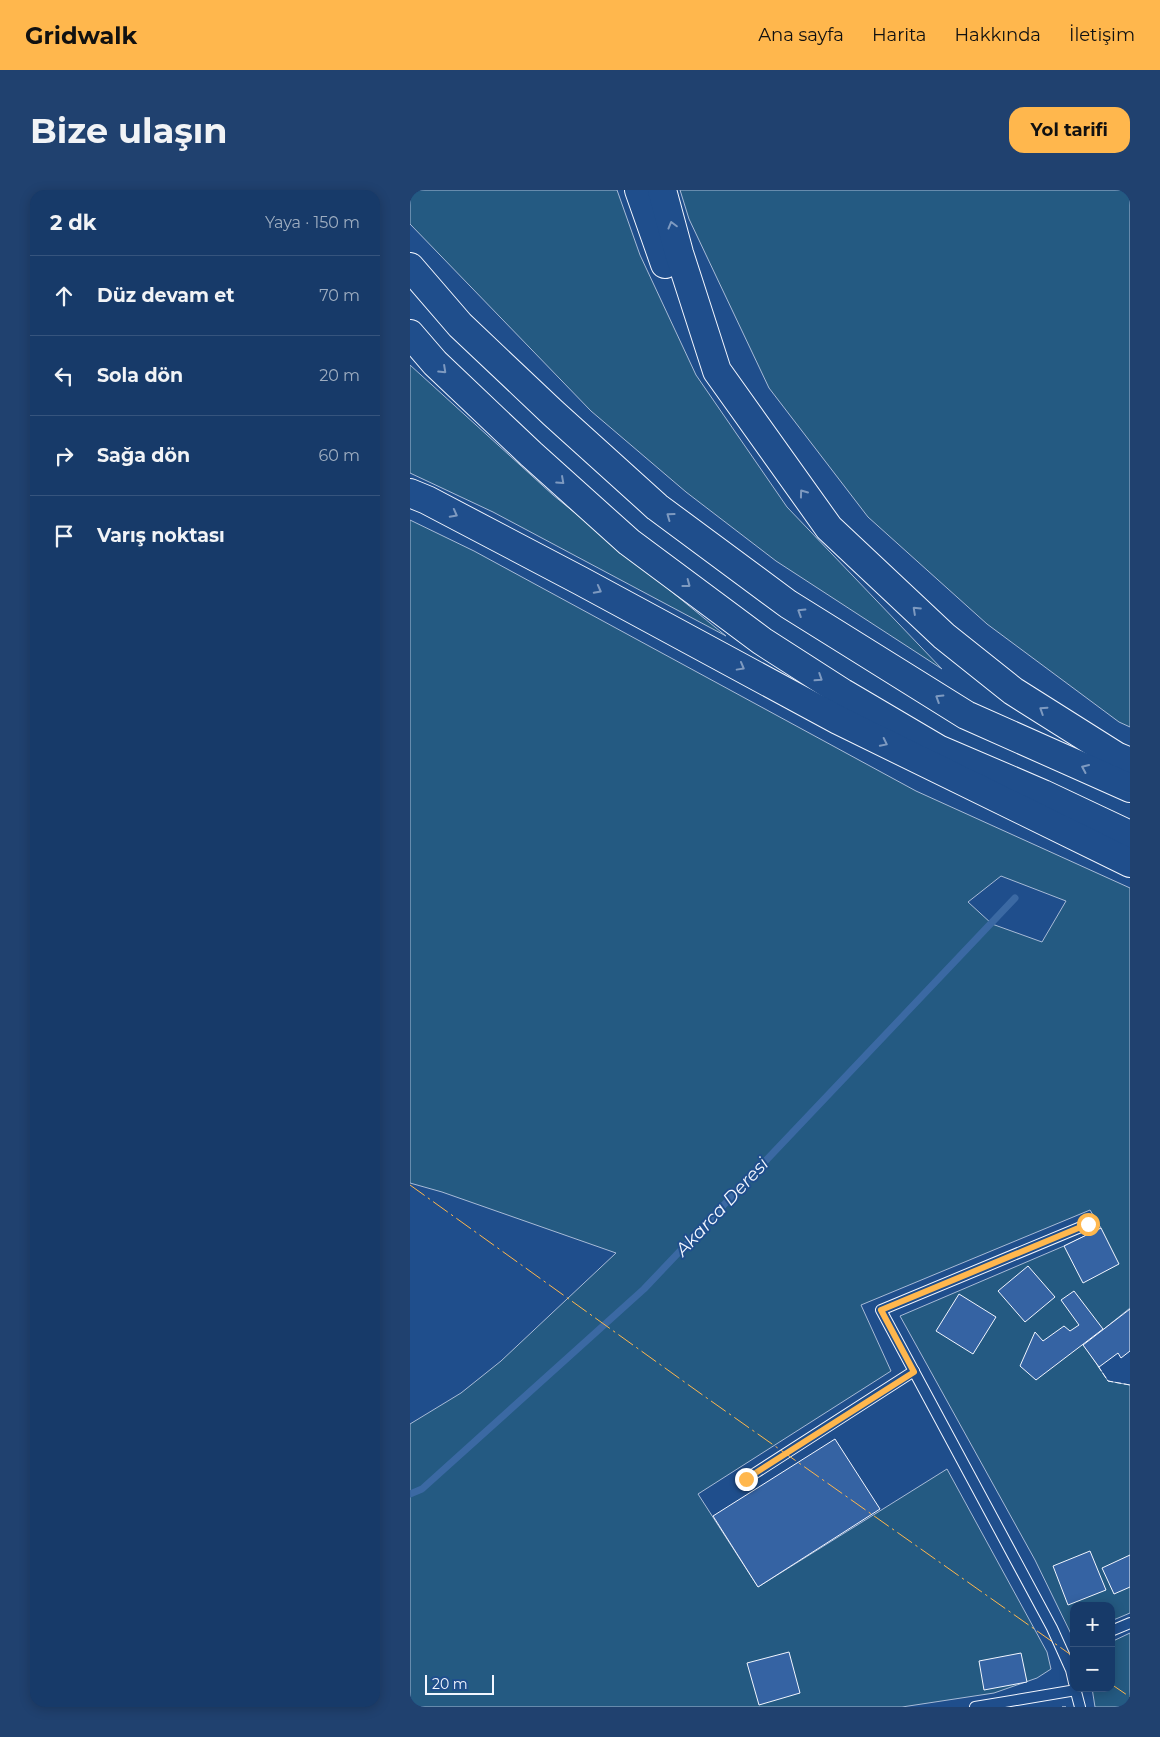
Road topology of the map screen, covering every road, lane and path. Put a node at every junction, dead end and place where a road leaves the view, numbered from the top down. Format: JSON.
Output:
{"nodes":[{"id":1,"x":639,"y":190,"type":"edge"},
{"id":2,"x":662,"y":190,"type":"edge"},
{"id":3,"x":410,"y":267,"type":"edge"},
{"id":4,"x":410,"y":334,"type":"edge"},
{"id":5,"x":717,"y":371,"type":"junction"},
{"id":6,"x":410,"y":493,"type":"edge"},
{"id":7,"x":1130,"y":762,"type":"edge"},
{"id":8,"x":1130,"y":788,"type":"edge"},
{"id":9,"x":1130,"y":835,"type":"edge"},
{"id":10,"x":1130,"y":863,"type":"edge"},
{"id":11,"x":1088,"y":1224,"type":"dead end"},
{"id":12,"x":914,"y":1372,"type":"junction"},
{"id":13,"x":746,"y":1479,"type":"dead end"},
{"id":14,"x":1130,"y":1623,"type":"edge"},
{"id":15,"x":1115,"y":1629,"type":"edge"},
{"id":16,"x":1070,"y":1650,"type":"edge"},
{"id":17,"x":1063,"y":1653,"type":"junction"},
{"id":18,"x":1070,"y":1668,"type":"edge"},
{"id":19,"x":1070,"y":1688,"type":"edge"},
{"id":20,"x":1076,"y":1692,"type":"edge"},
{"id":21,"x":975,"y":1707,"type":"edge"},
{"id":22,"x":1080,"y":1707,"type":"edge"}],
"edges":[{"from":1,"to":5,"type":"highway"},
{"from":5,"to":2,"type":"highway","one_way":true},
{"from":8,"to":3,"type":"highway","one_way":true},
{"from":4,"to":9,"type":"highway","one_way":true},
{"from":7,"to":5,"type":"highway","one_way":true},
{"from":6,"to":10,"type":"highway","one_way":true},
{"from":11,"to":12,"type":"lane"},
{"from":12,"to":13,"type":"lane"},
{"from":12,"to":17,"type":"lane"},
{"from":14,"to":15,"type":"lane"},
{"from":16,"to":17,"type":"lane"},
{"from":17,"to":18,"type":"lane"},
{"from":19,"to":21,"type":"lane"},
{"from":20,"to":22,"type":"lane"}]}
